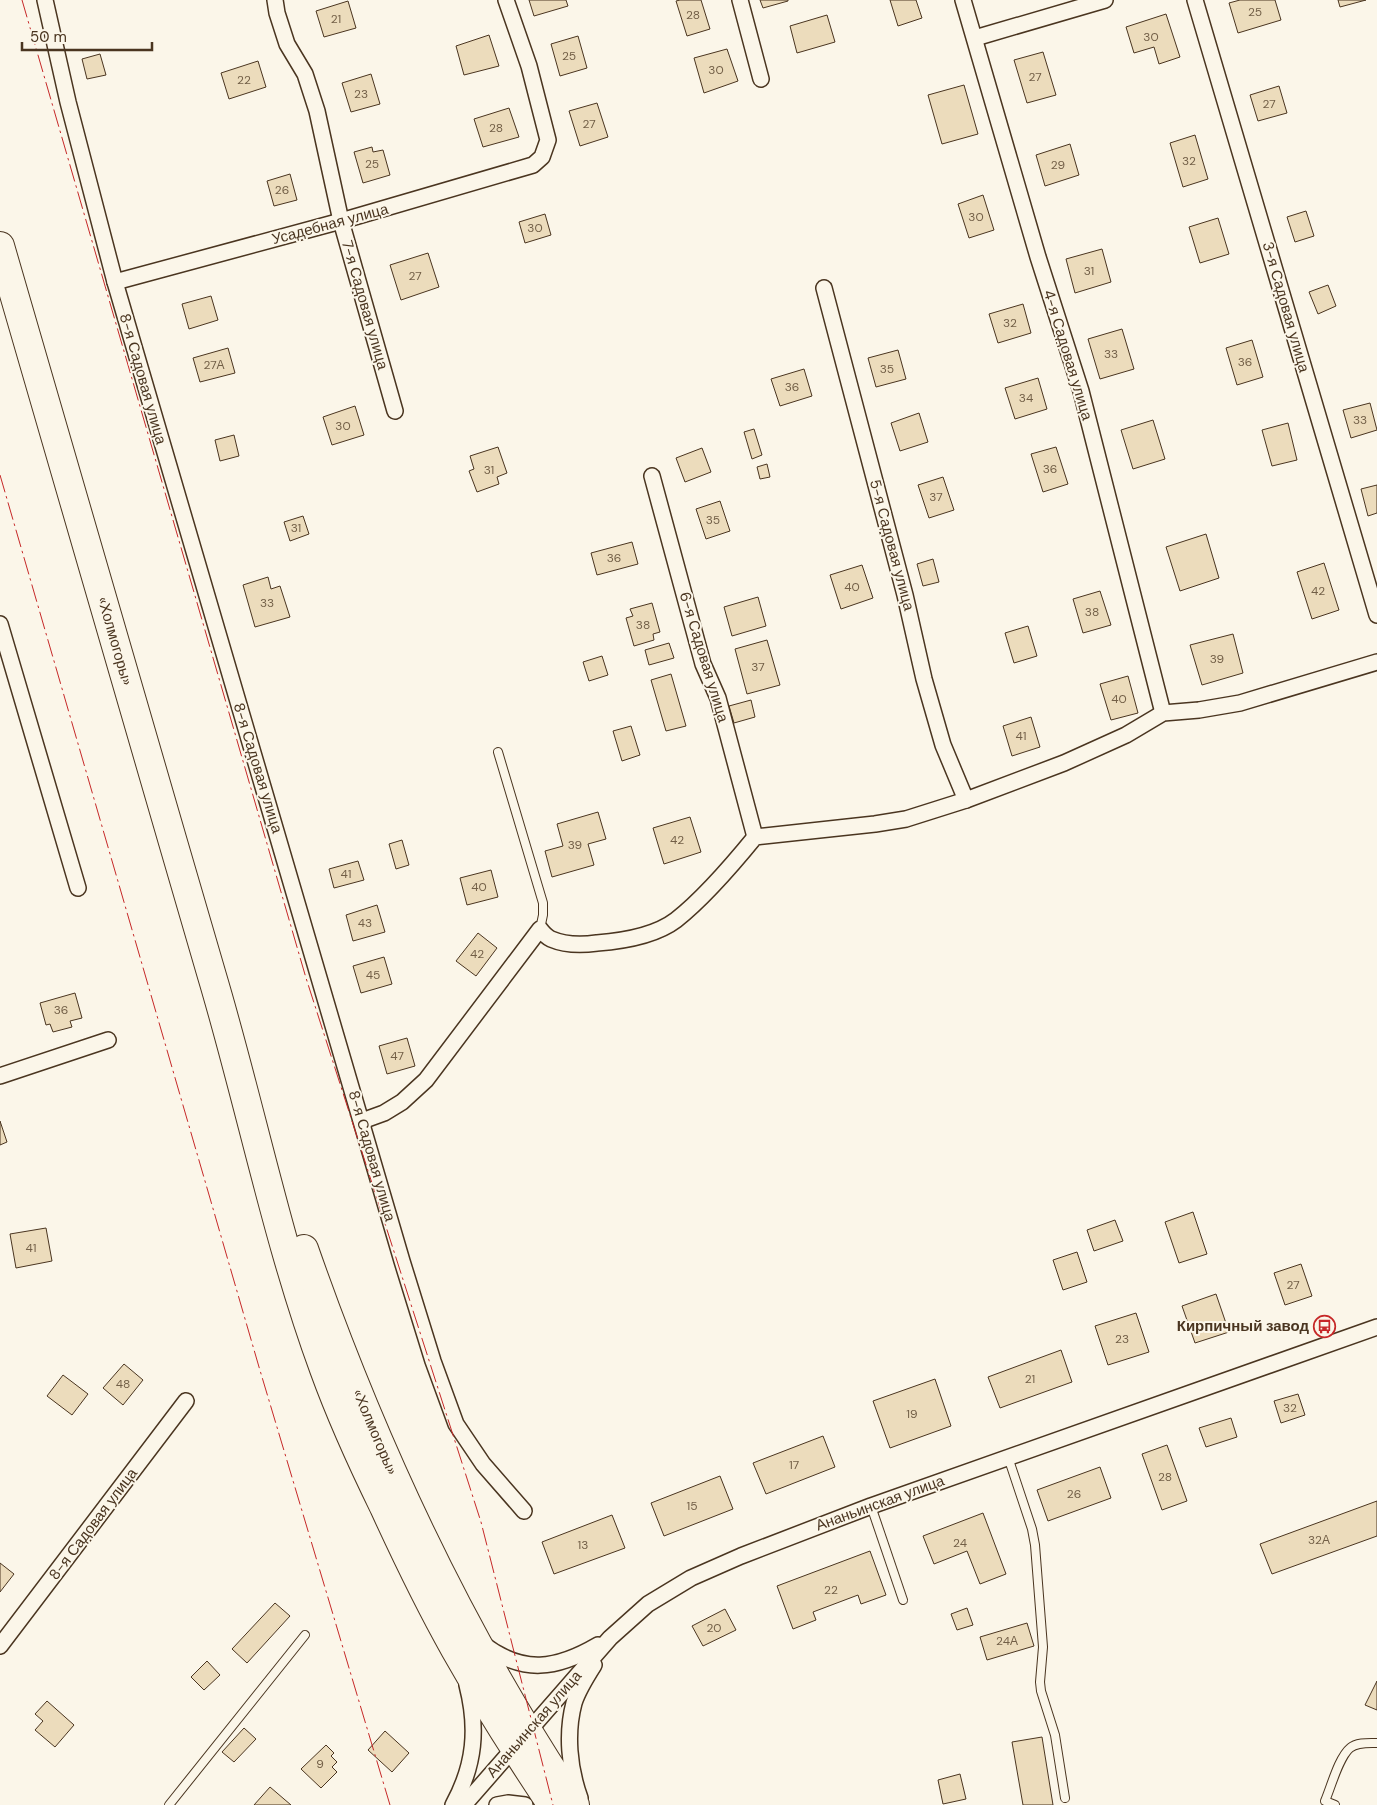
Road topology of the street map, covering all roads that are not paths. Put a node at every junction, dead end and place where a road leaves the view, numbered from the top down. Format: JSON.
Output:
{"nodes":[{"id":1,"x":46,"y":0,"type":"edge"},
{"id":2,"x":275,"y":0,"type":"edge"},
{"id":3,"x":506,"y":0,"type":"edge"},
{"id":4,"x":740,"y":0,"type":"edge"},
{"id":5,"x":964,"y":0,"type":"edge"},
{"id":6,"x":1106,"y":0,"type":"edge"},
{"id":7,"x":1195,"y":0,"type":"edge"},
{"id":8,"x":976,"y":38,"type":"junction"},
{"id":9,"x":761,"y":79,"type":"dead end"},
{"id":10,"x":341,"y":221,"type":"junction"},
{"id":11,"x":0,"y":246,"type":"edge"},
{"id":12,"x":115,"y":282,"type":"junction"},
{"id":13,"x":824,"y":288,"type":"dead end"},
{"id":14,"x":395,"y":411,"type":"dead end"},
{"id":15,"x":652,"y":476,"type":"dead end"},
{"id":16,"x":1377,"y":615,"type":"edge"},
{"id":17,"x":0,"y":624,"type":"edge"},
{"id":18,"x":1377,"y":662,"type":"edge"},
{"id":19,"x":1163,"y":714,"type":"junction"},
{"id":20,"x":498,"y":752,"type":"dead end"},
{"id":21,"x":966,"y":800,"type":"junction"},
{"id":22,"x":755,"y":837,"type":"junction"},
{"id":23,"x":78,"y":888,"type":"dead end"},
{"id":24,"x":540,"y":930,"type":"junction"},
{"id":25,"x":108,"y":1040,"type":"dead end"},
{"id":26,"x":0,"y":1076,"type":"edge"},
{"id":27,"x":362,"y":1121,"type":"junction"},
{"id":28,"x":1377,"y":1327,"type":"edge"},
{"id":29,"x":186,"y":1401,"type":"dead end"},
{"id":30,"x":1008,"y":1457,"type":"junction"},
{"id":31,"x":871,"y":1506,"type":"junction"},
{"id":32,"x":524,"y":1511,"type":"dead end"},
{"id":33,"x":903,"y":1600,"type":"dead end"},
{"id":34,"x":305,"y":1635,"type":"dead end"},
{"id":35,"x":610,"y":1638,"type":"junction"},
{"id":36,"x":464,"y":1642,"type":"junction"},
{"id":37,"x":0,"y":1646,"type":"edge"},
{"id":38,"x":521,"y":1739,"type":"junction"},
{"id":39,"x":1377,"y":1743,"type":"edge"},
{"id":40,"x":1065,"y":1798,"type":"dead end"},
{"id":41,"x":169,"y":1805,"type":"edge"},
{"id":42,"x":453,"y":1805,"type":"edge"},
{"id":43,"x":464,"y":1805,"type":"edge"},
{"id":44,"x":497,"y":1805,"type":"edge"},
{"id":45,"x":525,"y":1805,"type":"edge"},
{"id":46,"x":552,"y":1805,"type":"edge"},
{"id":47,"x":575,"y":1805,"type":"edge"},
{"id":48,"x":583,"y":1805,"type":"edge"},
{"id":49,"x":1335,"y":1805,"type":"edge"}],
"edges":[{"from":1,"to":12,"type":"street","name":"8-я Садовая улица"},
{"from":2,"to":10,"type":"street","name":"7-я Садовая улица"},
{"from":3,"to":10,"type":"street","name":"Усадебная улица"},
{"from":4,"to":9,"type":"street"},
{"from":5,"to":8,"type":"street","name":"4-я Садовая улица"},
{"from":6,"to":8,"type":"street"},
{"from":7,"to":16,"type":"street","name":"3-я Садовая улица"},
{"from":8,"to":19,"type":"street","name":"4-я Садовая улица"},
{"from":10,"to":12,"type":"street","name":"Усадебная улица"},
{"from":10,"to":14,"type":"street","name":"7-я Садовая улица"},
{"from":11,"to":36,"type":"highway","name":"«Холмогоры»"},
{"from":12,"to":27,"type":"street","name":"8-я Садовая улица"},
{"from":13,"to":21,"type":"street","name":"5-я Садовая улица"},
{"from":15,"to":22,"type":"street","name":"6-я Садовая улица"},
{"from":17,"to":23,"type":"street"},
{"from":18,"to":19,"type":"street"},
{"from":19,"to":21,"type":"street"},
{"from":20,"to":24,"type":"lane"},
{"from":21,"to":22,"type":"street"},
{"from":22,"to":24,"type":"street"},
{"from":24,"to":27,"type":"street"},
{"from":25,"to":26,"type":"street"},
{"from":27,"to":32,"type":"street","name":"8-я Садовая улица"},
{"from":28,"to":30,"type":"street","name":"Ананьинская улица"},
{"from":29,"to":37,"type":"street","name":"8-я Садовая улица"},
{"from":30,"to":31,"type":"street","name":"Ананьинская улица"},
{"from":30,"to":40,"type":"lane"},
{"from":31,"to":33,"type":"lane"},
{"from":31,"to":35,"type":"street","name":"Ананьинская улица"},
{"from":34,"to":41,"type":"lane"},
{"from":35,"to":36,"type":"street"},
{"from":35,"to":38,"type":"street","name":"Ананьинская улица"},
{"from":35,"to":48,"type":"street"},
{"from":36,"to":38,"type":"highway","name":"«Холмогоры»"},
{"from":36,"to":42,"type":"street"},
{"from":38,"to":43,"type":"street","name":"Ананьинская улица"},
{"from":38,"to":46,"type":"highway","name":"«Холмогоры»"},
{"from":38,"to":47,"type":"highway","name":"«Холмогоры»"},
{"from":39,"to":49,"type":"lane"},
{"from":44,"to":45,"type":"street"}]}
